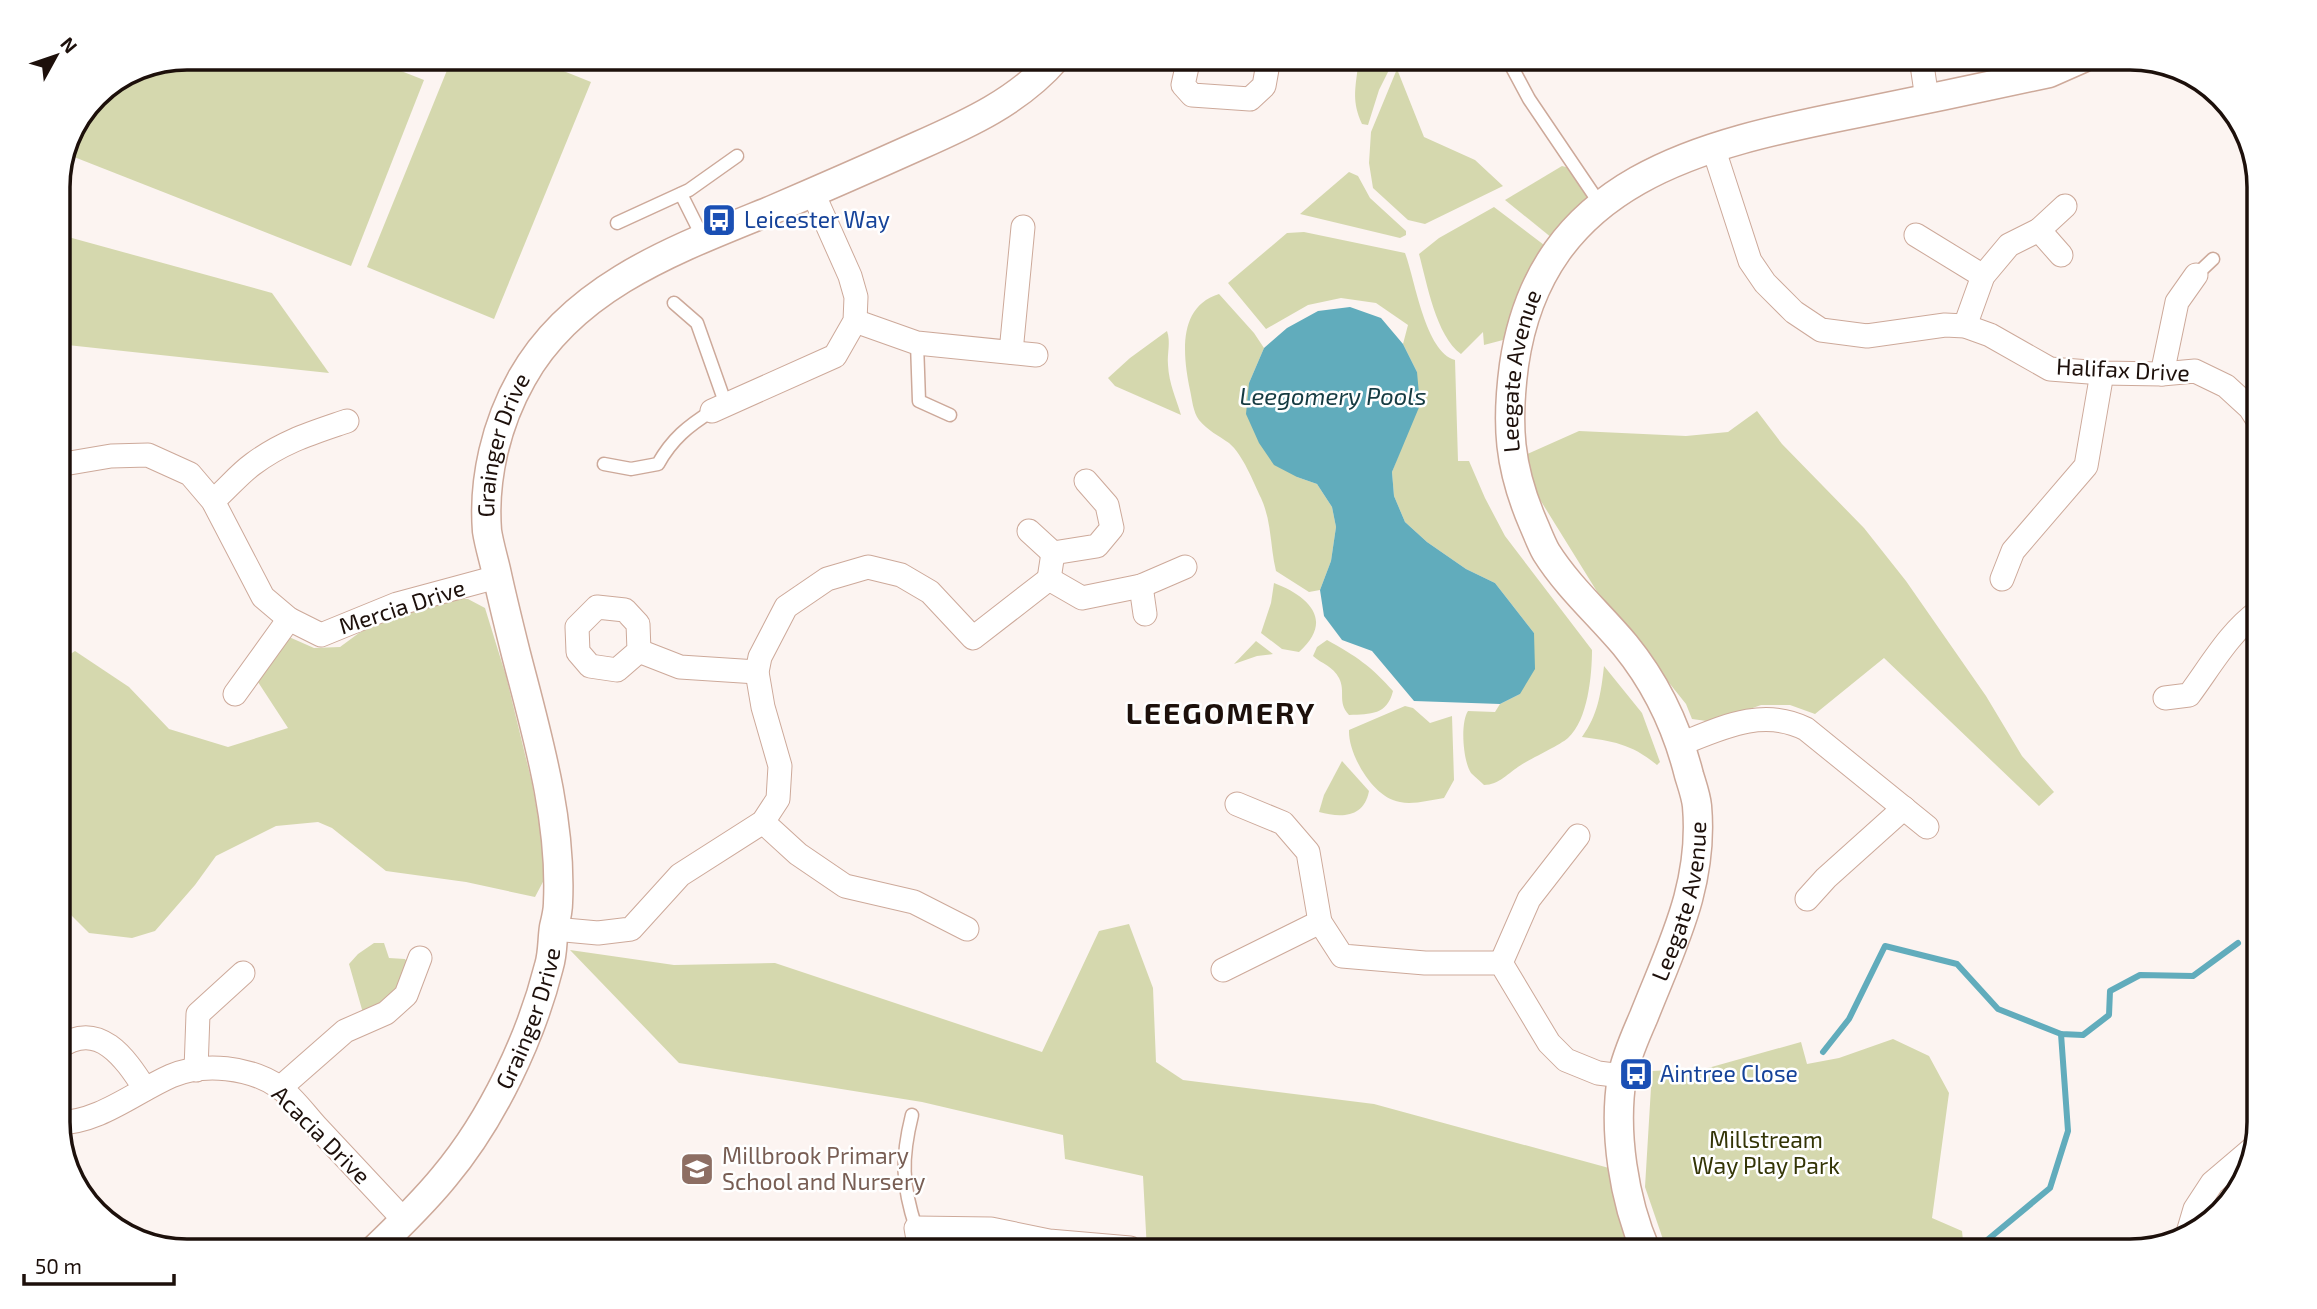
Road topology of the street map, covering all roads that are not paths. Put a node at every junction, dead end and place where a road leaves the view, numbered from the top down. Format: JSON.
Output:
{"nodes":[{"id":1,"x":1046,"y":70,"type":"edge"},
{"id":2,"x":1186,"y":70,"type":"edge"},
{"id":3,"x":1267,"y":70,"type":"edge"},
{"id":4,"x":1513,"y":70,"type":"edge"},
{"id":5,"x":1923,"y":70,"type":"edge"},
{"id":6,"x":2056,"y":70,"type":"edge"},
{"id":7,"x":1927,"y":99,"type":"junction"},
{"id":8,"x":1713,"y":146,"type":"junction"},
{"id":9,"x":737,"y":156,"type":"dead end"},
{"id":10,"x":813,"y":193,"type":"junction"},
{"id":11,"x":681,"y":194,"type":"junction"},
{"id":12,"x":1600,"y":204,"type":"junction"},
{"id":13,"x":2065,"y":206,"type":"dead end"},
{"id":14,"x":617,"y":223,"type":"dead end"},
{"id":15,"x":1023,"y":226,"type":"dead end"},
{"id":16,"x":2039,"y":230,"type":"junction"},
{"id":17,"x":1916,"y":235,"type":"dead end"},
{"id":18,"x":703,"y":238,"type":"junction"},
{"id":19,"x":2061,"y":255,"type":"dead end"},
{"id":20,"x":2213,"y":259,"type":"dead end"},
{"id":21,"x":2196,"y":275,"type":"joint"},
{"id":22,"x":1983,"y":276,"type":"junction"},
{"id":23,"x":674,"y":303,"type":"dead end"},
{"id":24,"x":855,"y":321,"type":"junction"},
{"id":25,"x":1965,"y":326,"type":"junction"},
{"id":26,"x":917,"y":343,"type":"junction"},
{"id":27,"x":1011,"y":352,"type":"junction"},
{"id":28,"x":1036,"y":355,"type":"dead end"},
{"id":29,"x":2102,"y":373,"type":"junction"},
{"id":30,"x":2162,"y":374,"type":"junction"},
{"id":31,"x":2247,"y":403,"type":"edge"},
{"id":32,"x":719,"y":408,"type":"junction"},
{"id":33,"x":950,"y":415,"type":"dead end"},
{"id":34,"x":348,"y":421,"type":"dead end"},
{"id":35,"x":70,"y":463,"type":"edge"},
{"id":36,"x":604,"y":464,"type":"dead end"},
{"id":37,"x":1086,"y":481,"type":"dead end"},
{"id":38,"x":213,"y":501,"type":"junction"},
{"id":39,"x":1029,"y":531,"type":"dead end"},
{"id":40,"x":1053,"y":553,"type":"junction"},
{"id":41,"x":1185,"y":567,"type":"dead end"},
{"id":42,"x":497,"y":578,"type":"junction"},
{"id":43,"x":1049,"y":579,"type":"junction"},
{"id":44,"x":2002,"y":579,"type":"dead end"},
{"id":45,"x":1140,"y":586,"type":"junction"},
{"id":46,"x":1145,"y":614,"type":"dead end"},
{"id":47,"x":289,"y":619,"type":"junction"},
{"id":48,"x":2247,"y":619,"type":"edge"},
{"id":49,"x":639,"y":651,"type":"dead end"},
{"id":50,"x":757,"y":672,"type":"junction"},
{"id":51,"x":235,"y":694,"type":"dead end"},
{"id":52,"x":2165,"y":698,"type":"dead end"},
{"id":53,"x":1681,"y":744,"type":"junction"},
{"id":54,"x":1237,"y":804,"type":"dead end"},
{"id":55,"x":1904,"y":808,"type":"junction"},
{"id":56,"x":763,"y":822,"type":"junction"},
{"id":57,"x":1927,"y":827,"type":"dead end"},
{"id":58,"x":1578,"y":836,"type":"dead end"},
{"id":59,"x":1807,"y":899,"type":"dead end"},
{"id":60,"x":1320,"y":922,"type":"junction"},
{"id":61,"x":554,"y":929,"type":"junction"},
{"id":62,"x":967,"y":929,"type":"dead end"},
{"id":63,"x":420,"y":957,"type":"dead end"},
{"id":64,"x":1502,"y":963,"type":"junction"},
{"id":65,"x":1223,"y":970,"type":"dead end"},
{"id":66,"x":243,"y":973,"type":"dead end"},
{"id":67,"x":70,"y":1042,"type":"edge"},
{"id":68,"x":196,"y":1070,"type":"junction"},
{"id":69,"x":1622,"y":1076,"type":"junction"},
{"id":70,"x":280,"y":1088,"type":"junction"},
{"id":71,"x":145,"y":1089,"type":"junction"},
{"id":72,"x":912,"y":1115,"type":"dead end"},
{"id":73,"x":70,"y":1122,"type":"edge"},
{"id":74,"x":2241,"y":1158,"type":"edge"},
{"id":75,"x":404,"y":1220,"type":"junction"},
{"id":76,"x":2191,"y":1221,"type":"edge"},
{"id":77,"x":915,"y":1228,"type":"junction"},
{"id":78,"x":385,"y":1239,"type":"edge"},
{"id":79,"x":917,"y":1239,"type":"edge"},
{"id":80,"x":1039,"y":1239,"type":"edge"},
{"id":81,"x":1641,"y":1239,"type":"edge"}],
"edges":[{"from":1,"to":10,"type":"street","name":"Grainger Drive"},
{"from":2,"to":3,"type":"street"},
{"from":4,"to":12,"type":"lane"},
{"from":5,"to":7,"type":"street"},
{"from":6,"to":7,"type":"street","name":"Leegate Avenue"},
{"from":7,"to":8,"type":"street","name":"Leegate Avenue"},
{"from":8,"to":12,"type":"street","name":"Leegate Avenue"},
{"from":8,"to":25,"type":"street","name":"Halifax Drive"},
{"from":9,"to":11,"type":"lane"},
{"from":10,"to":18,"type":"street","name":"Grainger Drive"},
{"from":10,"to":24,"type":"street"},
{"from":11,"to":14,"type":"lane"},
{"from":11,"to":18,"type":"lane"},
{"from":12,"to":53,"type":"street","name":"Leegate Avenue"},
{"from":13,"to":16,"type":"street"},
{"from":15,"to":27,"type":"street"},
{"from":16,"to":19,"type":"street"},
{"from":16,"to":22,"type":"street"},
{"from":17,"to":22,"type":"street"},
{"from":18,"to":42,"type":"street","name":"Grainger Drive"},
{"from":20,"to":21,"type":"lane"},
{"from":21,"to":30,"type":"street"},
{"from":22,"to":25,"type":"street"},
{"from":23,"to":32,"type":"lane"},
{"from":24,"to":26,"type":"street"},
{"from":24,"to":32,"type":"street"},
{"from":25,"to":29,"type":"street","name":"Halifax Drive"},
{"from":26,"to":27,"type":"street"},
{"from":26,"to":33,"type":"lane"},
{"from":27,"to":28,"type":"street"},
{"from":29,"to":30,"type":"street","name":"Halifax Drive"},
{"from":29,"to":44,"type":"street"},
{"from":30,"to":31,"type":"street","name":"Halifax Drive"},
{"from":32,"to":36,"type":"lane"},
{"from":34,"to":38,"type":"street"},
{"from":35,"to":38,"type":"street","name":"Mercia Drive"},
{"from":37,"to":40,"type":"street"},
{"from":38,"to":47,"type":"street","name":"Mercia Drive"},
{"from":39,"to":40,"type":"street"},
{"from":40,"to":43,"type":"street"},
{"from":41,"to":45,"type":"street"},
{"from":42,"to":47,"type":"street","name":"Mercia Drive"},
{"from":42,"to":61,"type":"street","name":"Grainger Drive"},
{"from":43,"to":45,"type":"street"},
{"from":43,"to":50,"type":"street"},
{"from":45,"to":46,"type":"street"},
{"from":47,"to":51,"type":"street"},
{"from":48,"to":52,"type":"street"},
{"from":49,"to":50,"type":"street"},
{"from":50,"to":56,"type":"street"},
{"from":53,"to":55,"type":"street"},
{"from":53,"to":69,"type":"street","name":"Leegate Avenue"},
{"from":54,"to":60,"type":"street"},
{"from":55,"to":57,"type":"street"},
{"from":55,"to":59,"type":"street"},
{"from":56,"to":61,"type":"street"},
{"from":56,"to":62,"type":"street"},
{"from":58,"to":64,"type":"street"},
{"from":60,"to":64,"type":"street"},
{"from":60,"to":65,"type":"street"},
{"from":61,"to":75,"type":"street","name":"Grainger Drive"},
{"from":63,"to":70,"type":"street"},
{"from":64,"to":69,"type":"street"},
{"from":66,"to":68,"type":"street"},
{"from":67,"to":71,"type":"street"},
{"from":68,"to":70,"type":"street","name":"Acacia Drive"},
{"from":68,"to":71,"type":"street","name":"Acacia Drive"},
{"from":69,"to":81,"type":"street","name":"Leegate Avenue"},
{"from":70,"to":75,"type":"street","name":"Acacia Drive"},
{"from":71,"to":73,"type":"street","name":"Acacia Drive"},
{"from":72,"to":77,"type":"lane"},
{"from":74,"to":76,"type":"street"},
{"from":75,"to":78,"type":"street","name":"Grainger Drive"},
{"from":77,"to":79,"type":"street"},
{"from":77,"to":80,"type":"street"}]}
